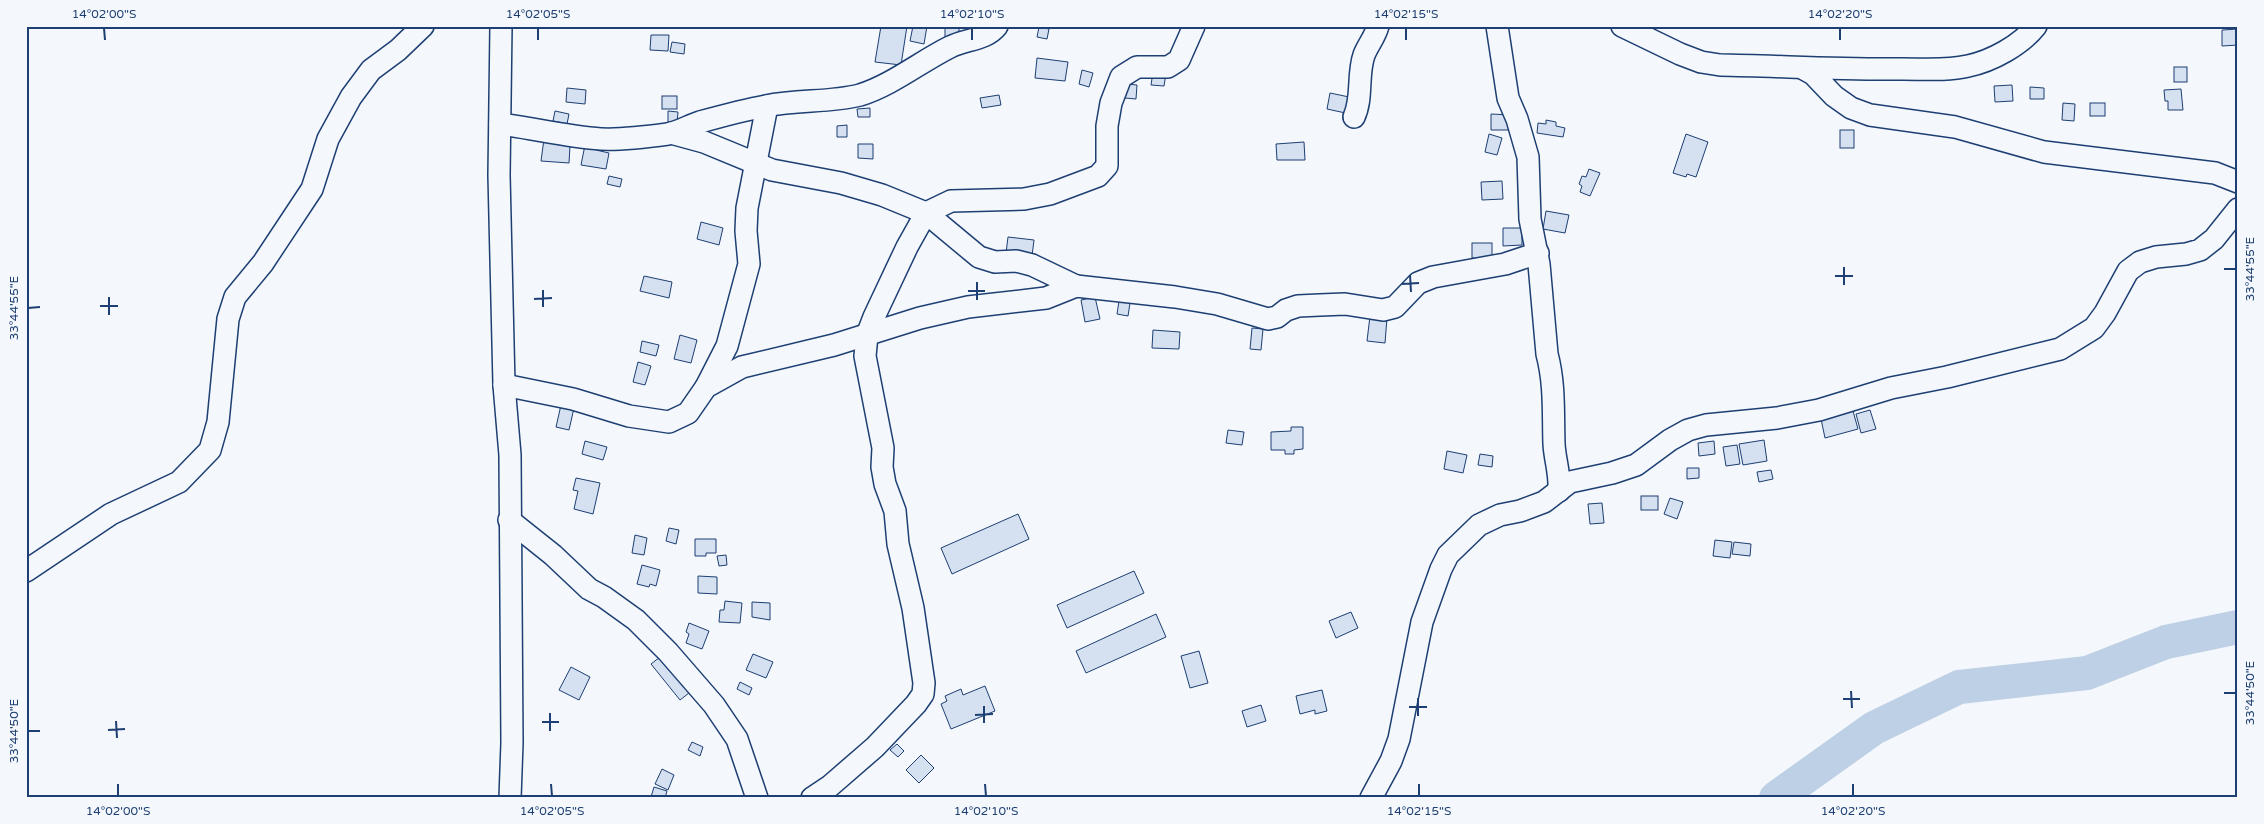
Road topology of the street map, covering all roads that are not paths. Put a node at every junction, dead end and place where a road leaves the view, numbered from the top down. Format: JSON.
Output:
{"nodes":[{"id":1,"x":423,"y":26,"type":"edge"},
{"id":2,"x":500,"y":26,"type":"edge"},
{"id":3,"x":997,"y":26,"type":"edge"},
{"id":4,"x":1194,"y":26,"type":"edge"},
{"id":5,"x":1378,"y":26,"type":"edge"},
{"id":6,"x":1497,"y":26,"type":"edge"},
{"id":7,"x":1622,"y":26,"type":"edge"},
{"id":8,"x":2036,"y":26,"type":"edge"},
{"id":9,"x":1804,"y":69,"type":"junction"},
{"id":10,"x":767,"y":106,"type":"junction"},
{"id":11,"x":1354,"y":117,"type":"dead end"},
{"id":12,"x":500,"y":124,"type":"junction"},
{"id":13,"x":671,"y":134,"type":"junction"},
{"id":14,"x":756,"y":163,"type":"junction"},
{"id":15,"x":2238,"y":182,"type":"edge"},
{"id":16,"x":2238,"y":209,"type":"edge"},
{"id":17,"x":926,"y":213,"type":"junction"},
{"id":18,"x":1538,"y":254,"type":"junction"},
{"id":19,"x":1076,"y":286,"type":"junction"},
{"id":20,"x":868,"y":335,"type":"junction"},
{"id":21,"x":504,"y":385,"type":"junction"},
{"id":22,"x":706,"y":387,"type":"junction"},
{"id":23,"x":1559,"y":491,"type":"junction"},
{"id":24,"x":509,"y":520,"type":"junction"},
{"id":25,"x":26,"y":570,"type":"edge"},
{"id":26,"x":510,"y":798,"type":"edge"},
{"id":27,"x":757,"y":798,"type":"edge"},
{"id":28,"x":812,"y":798,"type":"edge"},
{"id":29,"x":1371,"y":798,"type":"edge"}],
"edges":[{"from":1,"to":25,"type":"street"},
{"from":2,"to":12,"type":"street"},
{"from":3,"to":10,"type":"street"},
{"from":4,"to":17,"type":"street"},
{"from":5,"to":11,"type":"street"},
{"from":6,"to":18,"type":"street"},
{"from":7,"to":9,"type":"street"},
{"from":8,"to":9,"type":"street"},
{"from":9,"to":15,"type":"street"},
{"from":10,"to":13,"type":"street"},
{"from":10,"to":14,"type":"street"},
{"from":12,"to":13,"type":"street"},
{"from":12,"to":21,"type":"street"},
{"from":13,"to":14,"type":"street"},
{"from":14,"to":17,"type":"street"},
{"from":14,"to":22,"type":"street"},
{"from":16,"to":23,"type":"street"},
{"from":17,"to":19,"type":"street"},
{"from":17,"to":20,"type":"street"},
{"from":18,"to":19,"type":"street"},
{"from":18,"to":23,"type":"street"},
{"from":19,"to":20,"type":"street"},
{"from":20,"to":22,"type":"street"},
{"from":20,"to":28,"type":"street"},
{"from":21,"to":22,"type":"street"},
{"from":21,"to":24,"type":"street"},
{"from":23,"to":29,"type":"street"},
{"from":24,"to":26,"type":"street"},
{"from":24,"to":27,"type":"street"}]}
